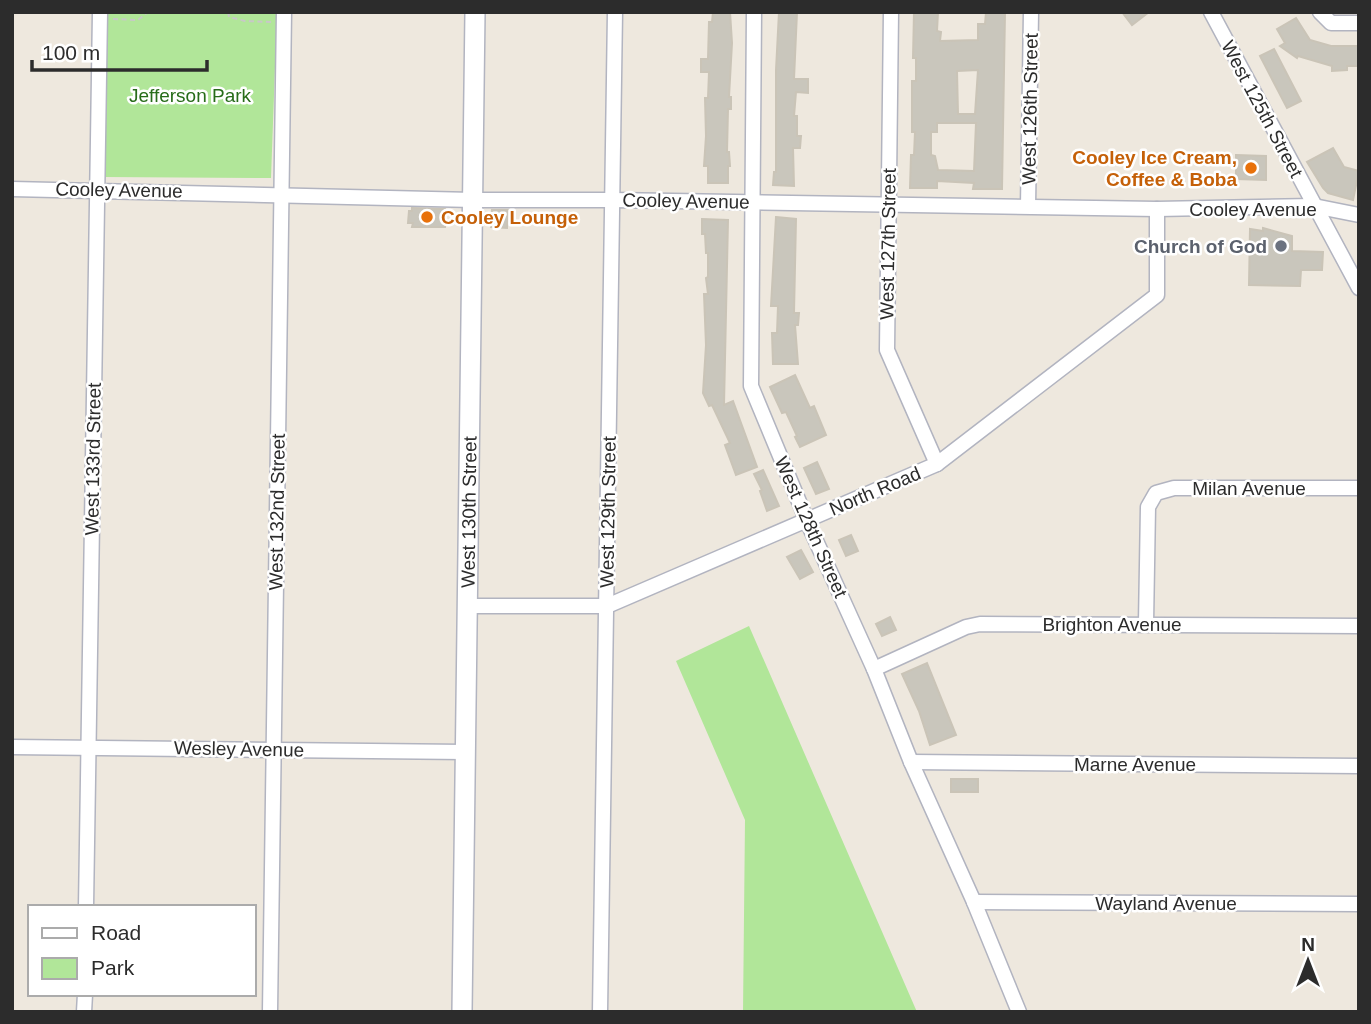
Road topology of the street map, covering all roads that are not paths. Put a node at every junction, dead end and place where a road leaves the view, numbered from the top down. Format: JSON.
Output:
{"nodes":[{"id":1,"x":284,"y":12,"type":"edge"},
{"id":2,"x":475,"y":12,"type":"edge"},
{"id":3,"x":615,"y":12,"type":"edge"},
{"id":4,"x":754,"y":12,"type":"edge"},
{"id":5,"x":891,"y":12,"type":"edge"},
{"id":6,"x":1031,"y":12,"type":"edge"},
{"id":7,"x":1211,"y":12,"type":"edge"},
{"id":8,"x":1320,"y":12,"type":"edge"},
{"id":9,"x":106,"y":16,"type":"edge"},
{"id":10,"x":1359,"y":23,"type":"edge"},
{"id":11,"x":12,"y":188,"type":"edge"},
{"id":12,"x":97,"y":189,"type":"junction"},
{"id":13,"x":282,"y":194,"type":"junction"},
{"id":14,"x":473,"y":200,"type":"junction"},
{"id":15,"x":612,"y":200,"type":"junction"},
{"id":16,"x":751,"y":202,"type":"junction"},
{"id":17,"x":889,"y":205,"type":"junction"},
{"id":18,"x":1028,"y":206,"type":"junction"},
{"id":19,"x":1314,"y":206,"type":"junction"},
{"id":20,"x":1157,"y":209,"type":"junction"},
{"id":21,"x":1359,"y":215,"type":"edge"},
{"id":22,"x":1359,"y":288,"type":"edge"},
{"id":23,"x":937,"y":464,"type":"junction"},
{"id":24,"x":1359,"y":488,"type":"edge"},
{"id":25,"x":807,"y":521,"type":"junction"},
{"id":26,"x":468,"y":606,"type":"junction"},
{"id":27,"x":607,"y":606,"type":"junction"},
{"id":28,"x":1146,"y":623,"type":"junction"},
{"id":29,"x":1359,"y":626,"type":"edge"},
{"id":30,"x":874,"y":669,"type":"junction"},
{"id":31,"x":12,"y":747,"type":"edge"},
{"id":32,"x":89,"y":747,"type":"junction"},
{"id":33,"x":273,"y":750,"type":"junction"},
{"id":34,"x":465,"y":752,"type":"junction"},
{"id":35,"x":911,"y":762,"type":"junction"},
{"id":36,"x":1359,"y":765,"type":"edge"},
{"id":37,"x":974,"y":902,"type":"junction"},
{"id":38,"x":1359,"y":904,"type":"edge"},
{"id":39,"x":86,"y":905,"type":"edge"},
{"id":40,"x":270,"y":1012,"type":"edge"},
{"id":41,"x":461,"y":1012,"type":"edge"},
{"id":42,"x":600,"y":1012,"type":"edge"},
{"id":43,"x":1019,"y":1012,"type":"edge"}],
"edges":[{"from":1,"to":13,"type":"street","name":"West 132nd Street"},
{"from":2,"to":14,"type":"main road","name":"West 130th Street"},
{"from":3,"to":15,"type":"street","name":"West 129th Street"},
{"from":4,"to":16,"type":"street","name":"West 128th Street"},
{"from":5,"to":17,"type":"street","name":"West 127th Street"},
{"from":6,"to":18,"type":"street","name":"West 126th Street"},
{"from":7,"to":19,"type":"street","name":"West 125th Street"},
{"from":8,"to":10,"type":"street"},
{"from":9,"to":12,"type":"street","name":"West 133rd Street"},
{"from":11,"to":12,"type":"street","name":"Cooley Avenue"},
{"from":12,"to":13,"type":"street","name":"Cooley Avenue"},
{"from":12,"to":32,"type":"street","name":"West 133rd Street"},
{"from":13,"to":14,"type":"street","name":"Cooley Avenue"},
{"from":13,"to":33,"type":"street","name":"West 132nd Street"},
{"from":14,"to":15,"type":"street","name":"Cooley Avenue"},
{"from":14,"to":26,"type":"main road","name":"West 130th Street"},
{"from":15,"to":16,"type":"street","name":"Cooley Avenue"},
{"from":15,"to":27,"type":"street","name":"West 129th Street"},
{"from":16,"to":17,"type":"street","name":"Cooley Avenue"},
{"from":16,"to":25,"type":"street","name":"West 128th Street"},
{"from":17,"to":18,"type":"street","name":"Cooley Avenue"},
{"from":17,"to":23,"type":"street","name":"West 127th Street"},
{"from":18,"to":20,"type":"street","name":"Cooley Avenue"},
{"from":19,"to":20,"type":"street","name":"Cooley Avenue"},
{"from":19,"to":21,"type":"street","name":"Cooley Avenue"},
{"from":19,"to":22,"type":"street","name":"West 125th Street"},
{"from":20,"to":23,"type":"street","name":"North Road"},
{"from":23,"to":25,"type":"street","name":"North Road"},
{"from":24,"to":28,"type":"street","name":"Milan Avenue"},
{"from":25,"to":27,"type":"street","name":"North Road"},
{"from":25,"to":30,"type":"street","name":"West 128th Street"},
{"from":26,"to":27,"type":"street","name":"North Road"},
{"from":26,"to":34,"type":"main road","name":"West 130th Street"},
{"from":27,"to":42,"type":"street","name":"West 129th Street"},
{"from":28,"to":29,"type":"street","name":"Brighton Avenue"},
{"from":28,"to":30,"type":"street","name":"Brighton Avenue"},
{"from":30,"to":35,"type":"street","name":"West 128th Street"},
{"from":31,"to":32,"type":"street","name":"Wesley Avenue"},
{"from":32,"to":33,"type":"street","name":"Wesley Avenue"},
{"from":32,"to":39,"type":"street","name":"West 133rd Street"},
{"from":33,"to":34,"type":"street","name":"Wesley Avenue"},
{"from":33,"to":40,"type":"street","name":"West 132nd Street"},
{"from":34,"to":41,"type":"main road","name":"West 130th Street"},
{"from":35,"to":36,"type":"street","name":"Marne Avenue"},
{"from":35,"to":37,"type":"street","name":"West 128th Street"},
{"from":37,"to":38,"type":"street","name":"Wayland Avenue"},
{"from":37,"to":43,"type":"street","name":"West 128th Street"}]}
